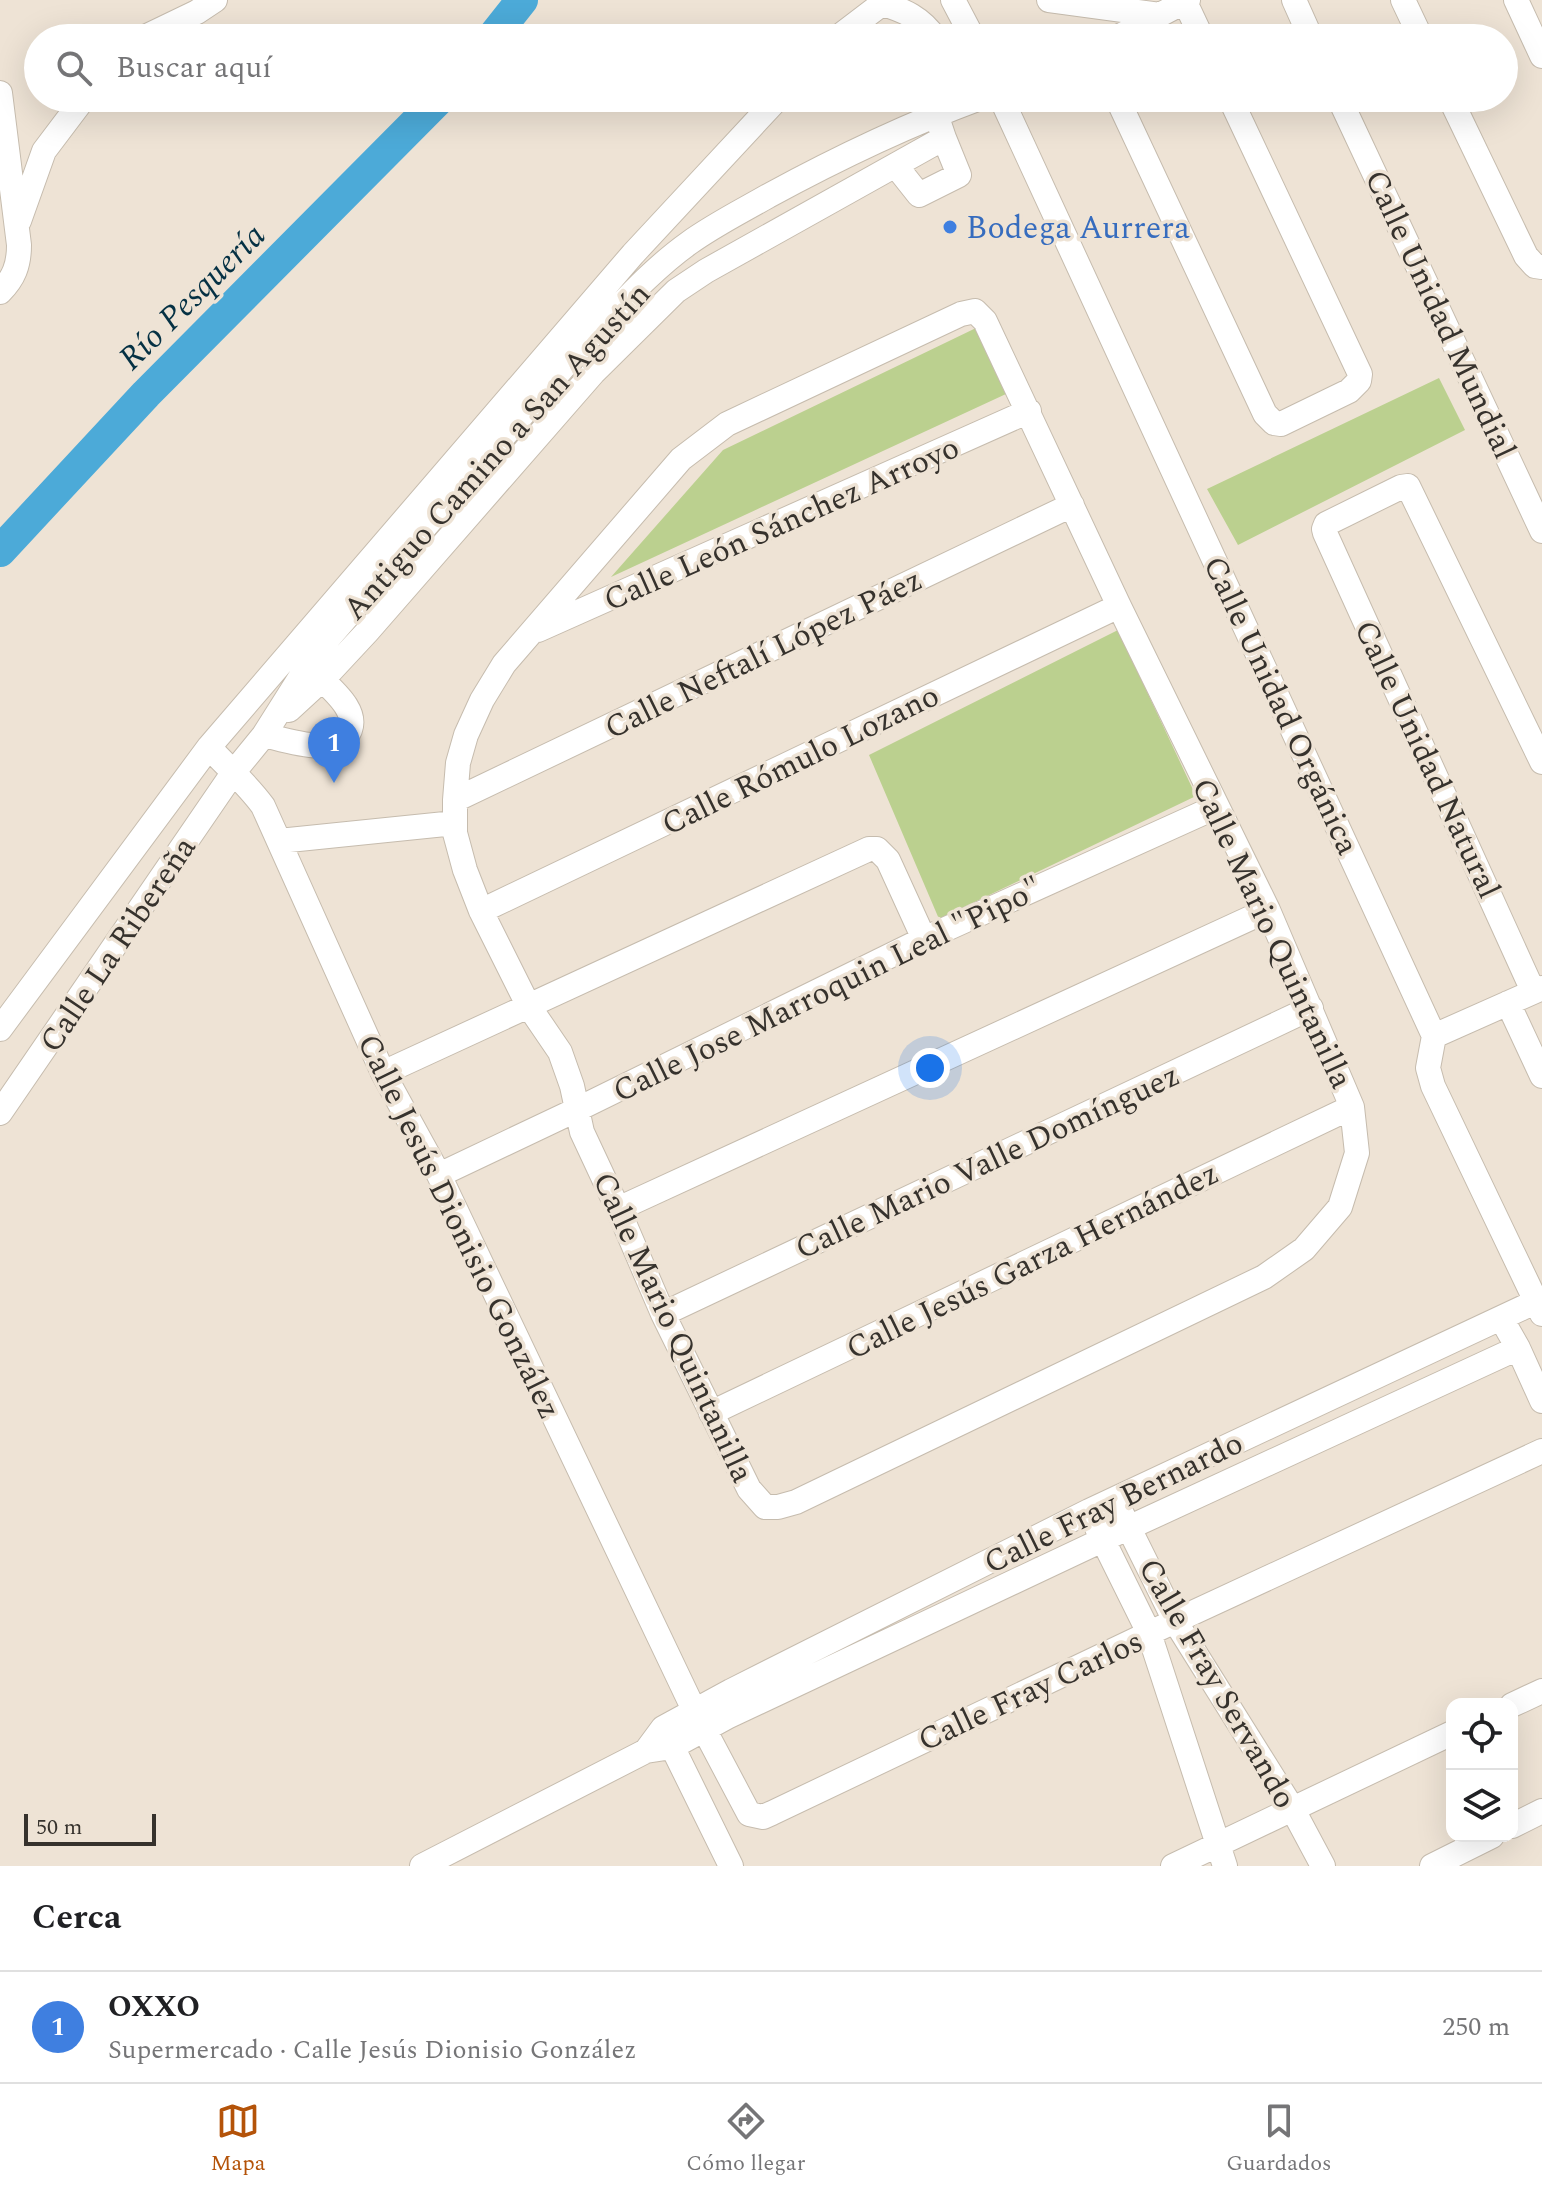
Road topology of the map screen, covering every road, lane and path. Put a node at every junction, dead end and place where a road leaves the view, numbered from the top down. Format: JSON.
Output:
{"nodes":[{"id":1,"x":215,"y":0,"type":"edge"},
{"id":2,"x":953,"y":0,"type":"edge"},
{"id":3,"x":1049,"y":0,"type":"edge"},
{"id":4,"x":1294,"y":0,"type":"edge"},
{"id":5,"x":1403,"y":0,"type":"edge"},
{"id":6,"x":1516,"y":0,"type":"edge"},
{"id":7,"x":1187,"y":1,"type":"edge"},
{"id":8,"x":884,"y":2,"type":"edge"},
{"id":9,"x":1160,"y":15,"type":"junction"},
{"id":10,"x":172,"y":24,"type":"edge"},
{"id":11,"x":855,"y":24,"type":"edge"},
{"id":12,"x":923,"y":24,"type":"edge"},
{"id":13,"x":966,"y":24,"type":"edge"},
{"id":14,"x":1143,"y":24,"type":"edge"},
{"id":15,"x":1196,"y":24,"type":"edge"},
{"id":16,"x":1305,"y":24,"type":"edge"},
{"id":17,"x":1414,"y":24,"type":"edge"},
{"id":18,"x":1542,"y":56,"type":"edge"},
{"id":19,"x":0,"y":93,"type":"edge"},
{"id":20,"x":73,"y":112,"type":"edge"},
{"id":21,"x":765,"y":112,"type":"edge"},
{"id":22,"x":927,"y":112,"type":"edge"},
{"id":23,"x":940,"y":112,"type":"edge"},
{"id":24,"x":1007,"y":112,"type":"edge"},
{"id":25,"x":1124,"y":112,"type":"edge"},
{"id":26,"x":1237,"y":112,"type":"edge"},
{"id":27,"x":1346,"y":112,"type":"edge"},
{"id":28,"x":1457,"y":112,"type":"edge"},
{"id":29,"x":944,"y":138,"type":"junction"},
{"id":30,"x":8,"y":150,"type":"junction"},
{"id":31,"x":44,"y":151,"type":"junction"},
{"id":32,"x":896,"y":166,"type":"junction"},
{"id":33,"x":825,"y":204,"type":"junction"},
{"id":34,"x":18,"y":234,"type":"junction"},
{"id":35,"x":1534,"y":261,"type":"edge"},
{"id":36,"x":645,"y":281,"type":"junction"},
{"id":37,"x":0,"y":292,"type":"edge"},
{"id":38,"x":1029,"y":411,"type":"junction"},
{"id":39,"x":451,"y":497,"type":"junction"},
{"id":40,"x":1072,"y":505,"type":"junction"},
{"id":41,"x":1542,"y":531,"type":"edge"},
{"id":42,"x":449,"y":539,"type":"junction"},
{"id":43,"x":1119,"y":606,"type":"junction"},
{"id":44,"x":532,"y":633,"type":"junction"},
{"id":45,"x":315,"y":673,"type":"junction"},
{"id":46,"x":264,"y":735,"type":"junction"},
{"id":47,"x":209,"y":747,"type":"junction"},
{"id":48,"x":1542,"y":762,"type":"edge"},
{"id":49,"x":233,"y":773,"type":"junction"},
{"id":50,"x":1216,"y":807,"type":"junction"},
{"id":51,"x":455,"y":812,"type":"junction"},
{"id":52,"x":279,"y":841,"type":"junction"},
{"id":53,"x":1268,"y":910,"type":"junction"},
{"id":54,"x":481,"y":911,"type":"junction"},
{"id":55,"x":924,"y":939,"type":"junction"},
{"id":56,"x":1538,"y":989,"type":"edge"},
{"id":57,"x":1508,"y":1003,"type":"junction"},
{"id":58,"x":528,"y":1005,"type":"junction"},
{"id":59,"x":1311,"y":1008,"type":"junction"},
{"id":60,"x":0,"y":1029,"type":"edge"},
{"id":61,"x":1434,"y":1036,"type":"junction"},
{"id":62,"x":383,"y":1073,"type":"junction"},
{"id":63,"x":1542,"y":1076,"type":"edge"},
{"id":64,"x":9,"y":1083,"type":"edge"},
{"id":65,"x":1352,"y":1107,"type":"junction"},
{"id":66,"x":576,"y":1110,"type":"junction"},
{"id":67,"x":0,"y":1113,"type":"edge"},
{"id":68,"x":439,"y":1175,"type":"junction"},
{"id":69,"x":618,"y":1209,"type":"junction"},
{"id":70,"x":1539,"y":1308,"type":"edge"},
{"id":71,"x":663,"y":1314,"type":"junction"},
{"id":72,"x":1501,"y":1318,"type":"junction"},
{"id":73,"x":1518,"y":1348,"type":"junction"},
{"id":74,"x":1542,"y":1401,"type":"edge"},
{"id":75,"x":711,"y":1413,"type":"junction"},
{"id":76,"x":1542,"y":1451,"type":"edge"},
{"id":77,"x":1114,"y":1499,"type":"junction"},
{"id":78,"x":1089,"y":1511,"type":"junction"},
{"id":79,"x":1128,"y":1528,"type":"junction"},
{"id":80,"x":1103,"y":1540,"type":"junction"},
{"id":81,"x":1175,"y":1621,"type":"junction"},
{"id":82,"x":1149,"y":1633,"type":"junction"},
{"id":83,"x":1542,"y":1691,"type":"edge"},
{"id":84,"x":1518,"y":1702,"type":"edge"},
{"id":85,"x":698,"y":1718,"type":"junction"},
{"id":86,"x":1446,"y":1736,"type":"edge"},
{"id":87,"x":668,"y":1738,"type":"junction"},
{"id":88,"x":1292,"y":1808,"type":"junction"},
{"id":89,"x":1542,"y":1811,"type":"edge"},
{"id":90,"x":1518,"y":1823,"type":"edge"},
{"id":91,"x":1480,"y":1842,"type":"edge"},
{"id":92,"x":1221,"y":1856,"type":"edge"},
{"id":93,"x":422,"y":1866,"type":"edge"},
{"id":94,"x":731,"y":1866,"type":"edge"},
{"id":95,"x":1173,"y":1866,"type":"edge"},
{"id":96,"x":1323,"y":1866,"type":"edge"},
{"id":97,"x":1432,"y":1866,"type":"edge"}],
"edges":[{"from":1,"to":10,"type":"street"},
{"from":2,"to":13,"type":"street"},
{"from":3,"to":9,"type":"street"},
{"from":4,"to":16,"type":"street"},
{"from":5,"to":17,"type":"street"},
{"from":6,"to":18,"type":"street"},
{"from":7,"to":9,"type":"street"},
{"from":7,"to":15,"type":"street"},
{"from":8,"to":11,"type":"street"},
{"from":8,"to":12,"type":"street"},
{"from":9,"to":14,"type":"street"},
{"from":19,"to":30,"type":"street"},
{"from":20,"to":31,"type":"street"},
{"from":21,"to":47,"type":"street","name":"Antiguo Camino a San Agustín"},
{"from":22,"to":36,"type":"street","name":"Antiguo Camino a San Agustín"},
{"from":23,"to":29,"type":"street"},
{"from":24,"to":61,"type":"street","name":"Calle Unidad Orgánica"},
{"from":25,"to":26,"type":"street"},
{"from":27,"to":41,"type":"street","name":"Calle Unidad Mundial"},
{"from":28,"to":35,"type":"street"},
{"from":29,"to":32,"type":"street"},
{"from":29,"to":32,"type":"street"},
{"from":30,"to":31,"type":"street"},
{"from":30,"to":34,"type":"street"},
{"from":31,"to":34,"type":"street"},
{"from":32,"to":33,"type":"street"},
{"from":33,"to":36,"type":"street"},
{"from":33,"to":42,"type":"street"},
{"from":34,"to":37,"type":"street"},
{"from":36,"to":39,"type":"street","name":"Antiguo Camino a San Agustín"},
{"from":38,"to":40,"type":"street","name":"Calle Mario Quintanilla"},
{"from":38,"to":44,"type":"street","name":"Calle León Sánchez Arroyo"},
{"from":38,"to":44,"type":"street","name":"Calle Mario Quintanilla"},
{"from":39,"to":42,"type":"street"},
{"from":39,"to":45,"type":"street","name":"Antiguo Camino a San Agustín"},
{"from":40,"to":43,"type":"street","name":"Calle Mario Quintanilla"},
{"from":40,"to":51,"type":"street","name":"Calle Neftalí López Páez"},
{"from":42,"to":45,"type":"street"},
{"from":43,"to":50,"type":"street","name":"Calle Mario Quintanilla"},
{"from":43,"to":54,"type":"street","name":"Calle Rómulo Lozano"},
{"from":44,"to":51,"type":"street","name":"Calle Mario Quintanilla"},
{"from":45,"to":46,"type":"street"},
{"from":45,"to":46,"type":"street"},
{"from":46,"to":49,"type":"street"},
{"from":47,"to":49,"type":"street","name":"Calle Jesús Dionisio González"},
{"from":47,"to":60,"type":"street","name":"Calle La Ribereña"},
{"from":48,"to":56,"type":"street","name":"Calle Unidad Natural"},
{"from":49,"to":52,"type":"street","name":"Calle Jesús Dionisio González"},
{"from":49,"to":64,"type":"street","name":"Calle La Ribereña"},
{"from":50,"to":53,"type":"street","name":"Calle Mario Quintanilla"},
{"from":50,"to":55,"type":"street","name":"Calle Jose Marroquin Leal \"Pipo\""},
{"from":51,"to":52,"type":"street","name":"Calle Neftalí López Páez"},
{"from":51,"to":54,"type":"street","name":"Calle Mario Quintanilla"},
{"from":52,"to":62,"type":"street","name":"Calle Jesús Dionisio González"},
{"from":53,"to":59,"type":"street","name":"Calle Mario Quintanilla"},
{"from":53,"to":69,"type":"street"},
{"from":54,"to":58,"type":"street","name":"Calle Mario Quintanilla"},
{"from":55,"to":58,"type":"street"},
{"from":55,"to":66,"type":"street","name":"Calle Jose Marroquin Leal \"Pipo\""},
{"from":56,"to":57,"type":"street"},
{"from":57,"to":61,"type":"street"},
{"from":57,"to":63,"type":"street"},
{"from":58,"to":62,"type":"street"},
{"from":58,"to":66,"type":"street","name":"Calle Mario Quintanilla"},
{"from":59,"to":65,"type":"street","name":"Calle Mario Quintanilla"},
{"from":59,"to":71,"type":"street","name":"Calle Mario Valle Domínguez"},
{"from":61,"to":70,"type":"street"},
{"from":62,"to":68,"type":"street","name":"Calle Jesús Dionisio González"},
{"from":64,"to":67,"type":"street","name":"Calle La Ribereña"},
{"from":65,"to":75,"type":"street","name":"Calle Jesús Garza Hernández"},
{"from":65,"to":75,"type":"street","name":"Calle Mario Quintanilla"},
{"from":66,"to":68,"type":"street","name":"Calle Jose Marroquin Leal \"Pipo\""},
{"from":66,"to":69,"type":"street","name":"Calle Mario Quintanilla"},
{"from":68,"to":85,"type":"street","name":"Calle Jesús Dionisio González"},
{"from":69,"to":71,"type":"street","name":"Calle Mario Quintanilla"},
{"from":70,"to":72,"type":"street","name":"Calle Fray Bernardo"},
{"from":71,"to":75,"type":"street","name":"Calle Mario Quintanilla"},
{"from":72,"to":73,"type":"street"},
{"from":72,"to":77,"type":"street","name":"Calle Fray Bernardo"},
{"from":73,"to":74,"type":"street"},
{"from":73,"to":79,"type":"street","name":"Calle Fray Bernardo"},
{"from":76,"to":81,"type":"street","name":"Calle Fray Carlos"},
{"from":77,"to":78,"type":"street","name":"Calle Fray Bernardo"},
{"from":77,"to":79,"type":"street","name":"Calle Fray Servando"},
{"from":78,"to":80,"type":"street","name":"Calle Fray Servando"},
{"from":78,"to":85,"type":"street","name":"Calle Fray Bernardo"},
{"from":79,"to":80,"type":"street","name":"Calle Fray Bernardo"},
{"from":79,"to":81,"type":"street","name":"Calle Fray Servando"},
{"from":80,"to":82,"type":"street","name":"Calle Fray Servando"},
{"from":80,"to":85,"type":"street","name":"Calle Fray Bernardo"},
{"from":81,"to":82,"type":"street","name":"Calle Fray Carlos"},
{"from":81,"to":88,"type":"street","name":"Calle Fray Servando"},
{"from":82,"to":85,"type":"street","name":"Calle Fray Carlos"},
{"from":82,"to":92,"type":"street","name":"Calle Fray Servando"},
{"from":83,"to":84,"type":"street"},
{"from":85,"to":87,"type":"street"},
{"from":86,"to":88,"type":"street"},
{"from":87,"to":93,"type":"street"},
{"from":87,"to":94,"type":"street"},
{"from":88,"to":92,"type":"street"},
{"from":88,"to":96,"type":"street","name":"Calle Fray Servando"},
{"from":89,"to":90,"type":"street"},
{"from":91,"to":97,"type":"street"},
{"from":92,"to":95,"type":"street"}]}
